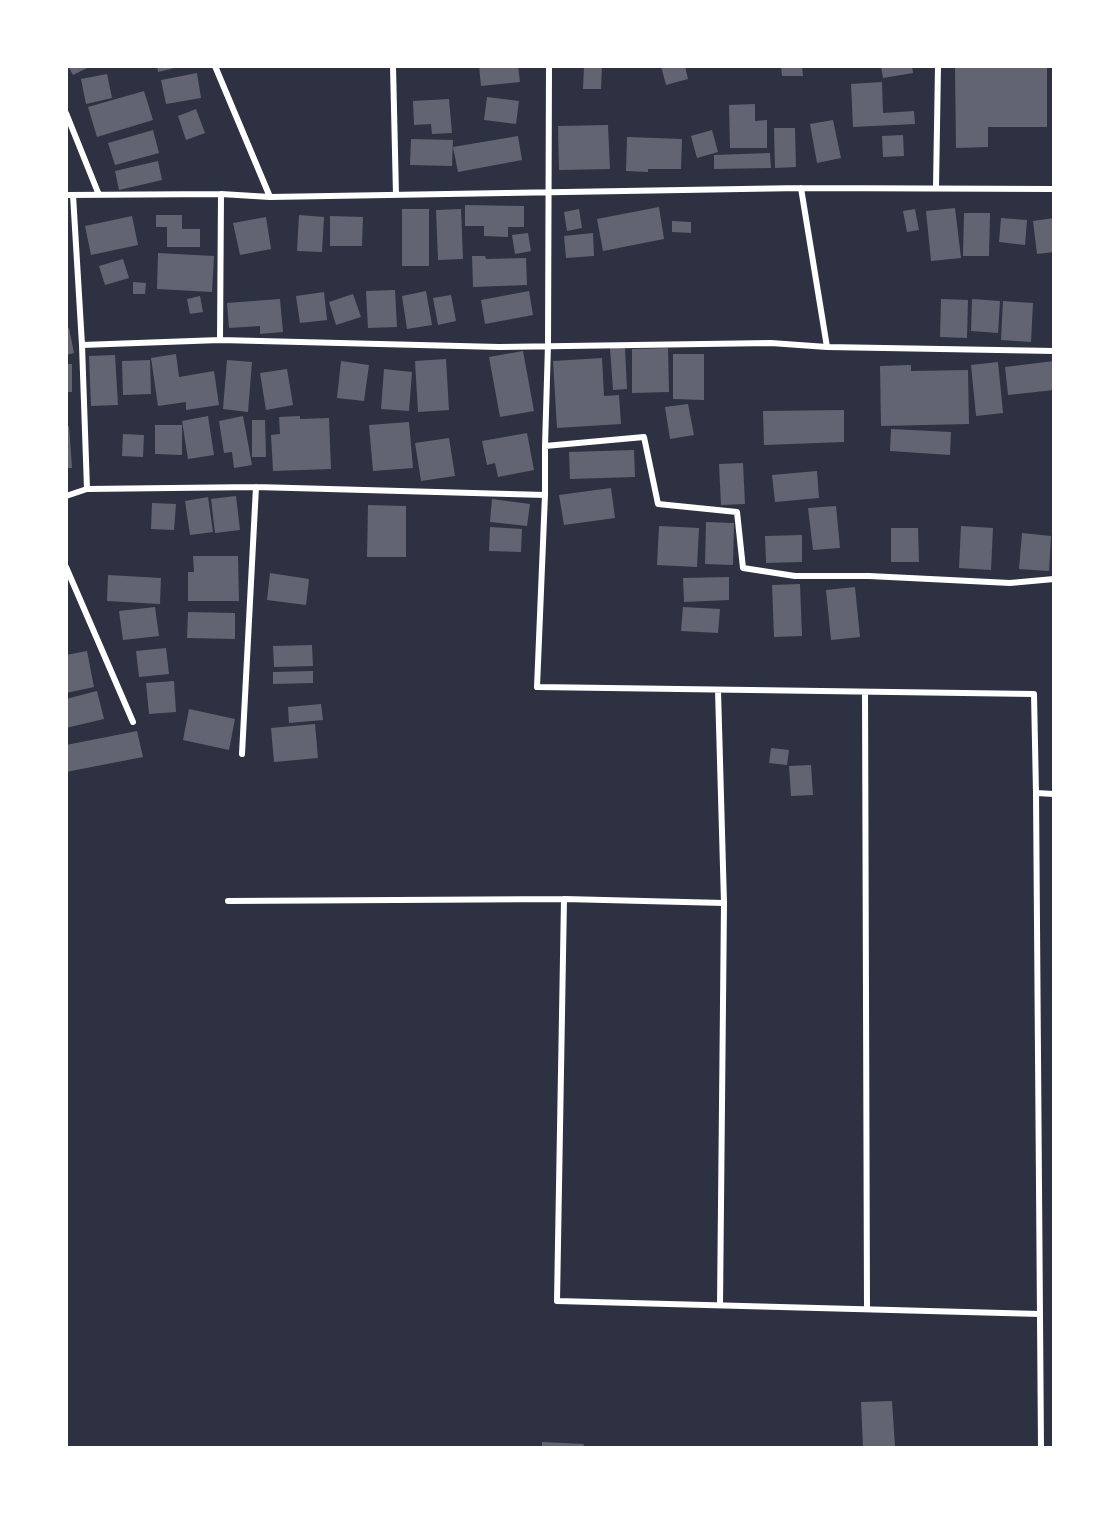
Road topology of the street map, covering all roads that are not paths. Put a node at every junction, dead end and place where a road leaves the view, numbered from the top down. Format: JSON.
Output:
{"nodes":[{"id":1,"x":215,"y":66,"type":"edge"},
{"id":2,"x":393,"y":66,"type":"edge"},
{"id":3,"x":549,"y":66,"type":"edge"},
{"id":4,"x":938,"y":66,"type":"edge"},
{"id":5,"x":66,"y":113,"type":"edge"},
{"id":6,"x":936,"y":187,"type":"junction"},
{"id":7,"x":801,"y":188,"type":"junction"},
{"id":8,"x":1054,"y":189,"type":"edge"},
{"id":9,"x":548,"y":193,"type":"junction"},
{"id":10,"x":221,"y":194,"type":"junction"},
{"id":11,"x":69,"y":195,"type":"edge"},
{"id":12,"x":99,"y":195,"type":"junction"},
{"id":13,"x":396,"y":195,"type":"junction"},
{"id":14,"x":270,"y":197,"type":"junction"},
{"id":15,"x":220,"y":340,"type":"junction"},
{"id":16,"x":82,"y":345,"type":"junction"},
{"id":17,"x":548,"y":345,"type":"junction"},
{"id":18,"x":827,"y":347,"type":"junction"},
{"id":19,"x":1054,"y":351,"type":"edge"},
{"id":20,"x":544,"y":446,"type":"junction"},
{"id":21,"x":256,"y":487,"type":"junction"},
{"id":22,"x":87,"y":489,"type":"junction"},
{"id":23,"x":545,"y":495,"type":"junction"},
{"id":24,"x":66,"y":496,"type":"edge"},
{"id":25,"x":66,"y":567,"type":"edge"},
{"id":26,"x":1054,"y":579,"type":"edge"},
{"id":27,"x":718,"y":690,"type":"junction"},
{"id":28,"x":865,"y":692,"type":"junction"},
{"id":29,"x":133,"y":722,"type":"dead end"},
{"id":30,"x":242,"y":754,"type":"dead end"},
{"id":31,"x":1035,"y":793,"type":"junction"},
{"id":32,"x":1054,"y":794,"type":"edge"},
{"id":33,"x":564,"y":899,"type":"junction"},
{"id":34,"x":228,"y":900,"type":"dead end"},
{"id":35,"x":724,"y":903,"type":"junction"},
{"id":36,"x":720,"y":1305,"type":"junction"},
{"id":37,"x":867,"y":1309,"type":"junction"},
{"id":38,"x":1040,"y":1314,"type":"junction"},
{"id":39,"x":1041,"y":1448,"type":"edge"}],
"edges":[{"from":1,"to":14,"type":"street"},
{"from":2,"to":13,"type":"street"},
{"from":3,"to":9,"type":"street"},
{"from":4,"to":6,"type":"street"},
{"from":5,"to":12,"type":"street"},
{"from":6,"to":7,"type":"street"},
{"from":6,"to":8,"type":"street"},
{"from":7,"to":9,"type":"street"},
{"from":7,"to":18,"type":"street"},
{"from":9,"to":13,"type":"street"},
{"from":9,"to":17,"type":"street"},
{"from":10,"to":12,"type":"street"},
{"from":10,"to":14,"type":"street"},
{"from":10,"to":15,"type":"street"},
{"from":11,"to":12,"type":"street"},
{"from":11,"to":16,"type":"street"},
{"from":13,"to":14,"type":"street"},
{"from":15,"to":16,"type":"street"},
{"from":15,"to":17,"type":"street"},
{"from":16,"to":22,"type":"street"},
{"from":17,"to":18,"type":"street"},
{"from":17,"to":20,"type":"street"},
{"from":18,"to":19,"type":"street"},
{"from":20,"to":23,"type":"street"},
{"from":20,"to":26,"type":"street"},
{"from":21,"to":22,"type":"street"},
{"from":21,"to":23,"type":"street"},
{"from":21,"to":30,"type":"street"},
{"from":22,"to":24,"type":"street"},
{"from":23,"to":27,"type":"street"},
{"from":25,"to":29,"type":"street"},
{"from":27,"to":28,"type":"street"},
{"from":27,"to":35,"type":"street"},
{"from":28,"to":31,"type":"street"},
{"from":28,"to":37,"type":"street"},
{"from":31,"to":32,"type":"street"},
{"from":31,"to":38,"type":"street"},
{"from":33,"to":34,"type":"street"},
{"from":33,"to":35,"type":"street"},
{"from":33,"to":36,"type":"street"},
{"from":35,"to":36,"type":"street"},
{"from":36,"to":37,"type":"street"},
{"from":37,"to":38,"type":"street"},
{"from":38,"to":39,"type":"street"}]}
